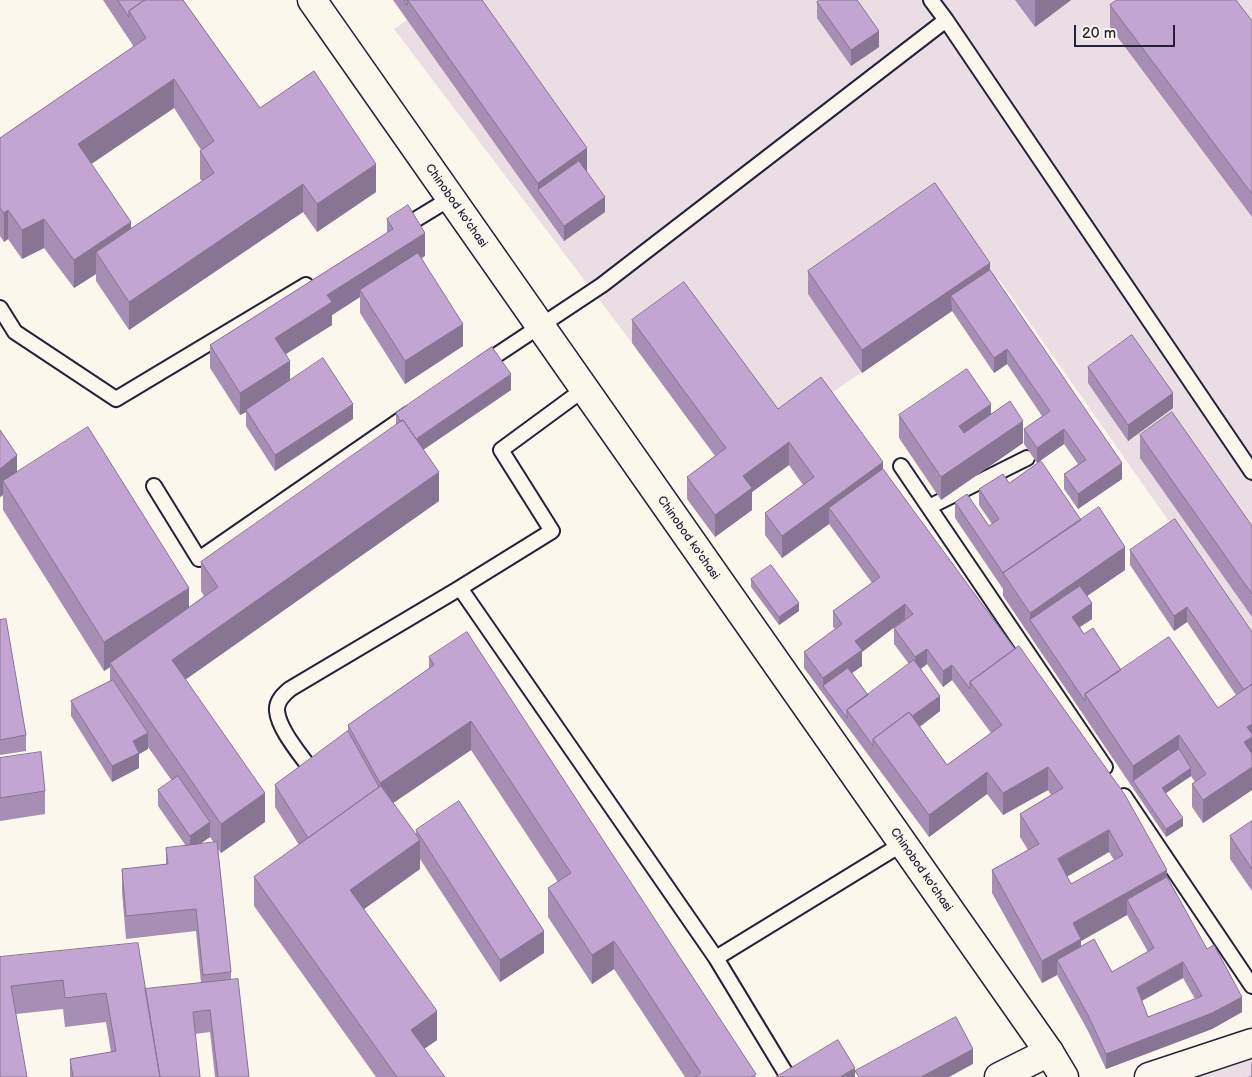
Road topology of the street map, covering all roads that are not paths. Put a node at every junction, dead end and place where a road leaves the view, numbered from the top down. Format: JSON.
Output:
{"nodes":[{"id":1,"x":312,"y":0,"type":"edge"},
{"id":2,"x":931,"y":0,"type":"edge"},
{"id":3,"x":946,"y":20,"type":"junction"},
{"id":4,"x":451,"y":198,"type":"junction"},
{"id":5,"x":392,"y":233,"type":"edge"},
{"id":6,"x":316,"y":279,"type":"edge"},
{"id":7,"x":0,"y":308,"type":"edge"},
{"id":8,"x":540,"y":325,"type":"junction"},
{"id":9,"x":475,"y":369,"type":"edge"},
{"id":10,"x":584,"y":389,"type":"junction"},
{"id":11,"x":418,"y":408,"type":"edge"},
{"id":12,"x":1027,"y":458,"type":"dead end"},
{"id":13,"x":901,"y":466,"type":"dead end"},
{"id":14,"x":1252,"y":472,"type":"edge"},
{"id":15,"x":154,"y":486,"type":"dead end"},
{"id":16,"x":929,"y":507,"type":"junction"},
{"id":17,"x":460,"y":588,"type":"junction"},
{"id":18,"x":314,"y":774,"type":"edge"},
{"id":19,"x":902,"y":844,"type":"junction"},
{"id":20,"x":716,"y":958,"type":"junction"},
{"id":21,"x":1252,"y":986,"type":"edge"},
{"id":22,"x":1252,"y":1043,"type":"edge"},
{"id":23,"x":1049,"y":1052,"type":"junction"},
{"id":24,"x":788,"y":1077,"type":"edge"},
{"id":25,"x":999,"y":1077,"type":"edge"},
{"id":26,"x":1064,"y":1077,"type":"edge"},
{"id":27,"x":1149,"y":1077,"type":"edge"}],
"edges":[{"from":1,"to":4,"type":"street","name":"Chinobod ko'chasi"},
{"from":2,"to":3,"type":"lane"},
{"from":3,"to":8,"type":"lane"},
{"from":3,"to":14,"type":"lane"},
{"from":4,"to":5,"type":"lane"},
{"from":4,"to":8,"type":"street","name":"Chinobod ko'chasi"},
{"from":6,"to":7,"type":"lane"},
{"from":8,"to":9,"type":"lane"},
{"from":8,"to":10,"type":"street","name":"Chinobod ko'chasi"},
{"from":10,"to":17,"type":"lane"},
{"from":10,"to":19,"type":"street","name":"Chinobod ko'chasi"},
{"from":11,"to":15,"type":"lane"},
{"from":12,"to":16,"type":"lane"},
{"from":13,"to":16,"type":"lane"},
{"from":16,"to":21,"type":"lane"},
{"from":17,"to":18,"type":"lane"},
{"from":17,"to":20,"type":"lane"},
{"from":19,"to":20,"type":"lane"},
{"from":19,"to":23,"type":"street","name":"Chinobod ko'chasi"},
{"from":20,"to":24,"type":"lane"},
{"from":22,"to":27,"type":"street"},
{"from":23,"to":25,"type":"street"},
{"from":23,"to":26,"type":"street","name":"Chinobod ko'chasi"}]}
